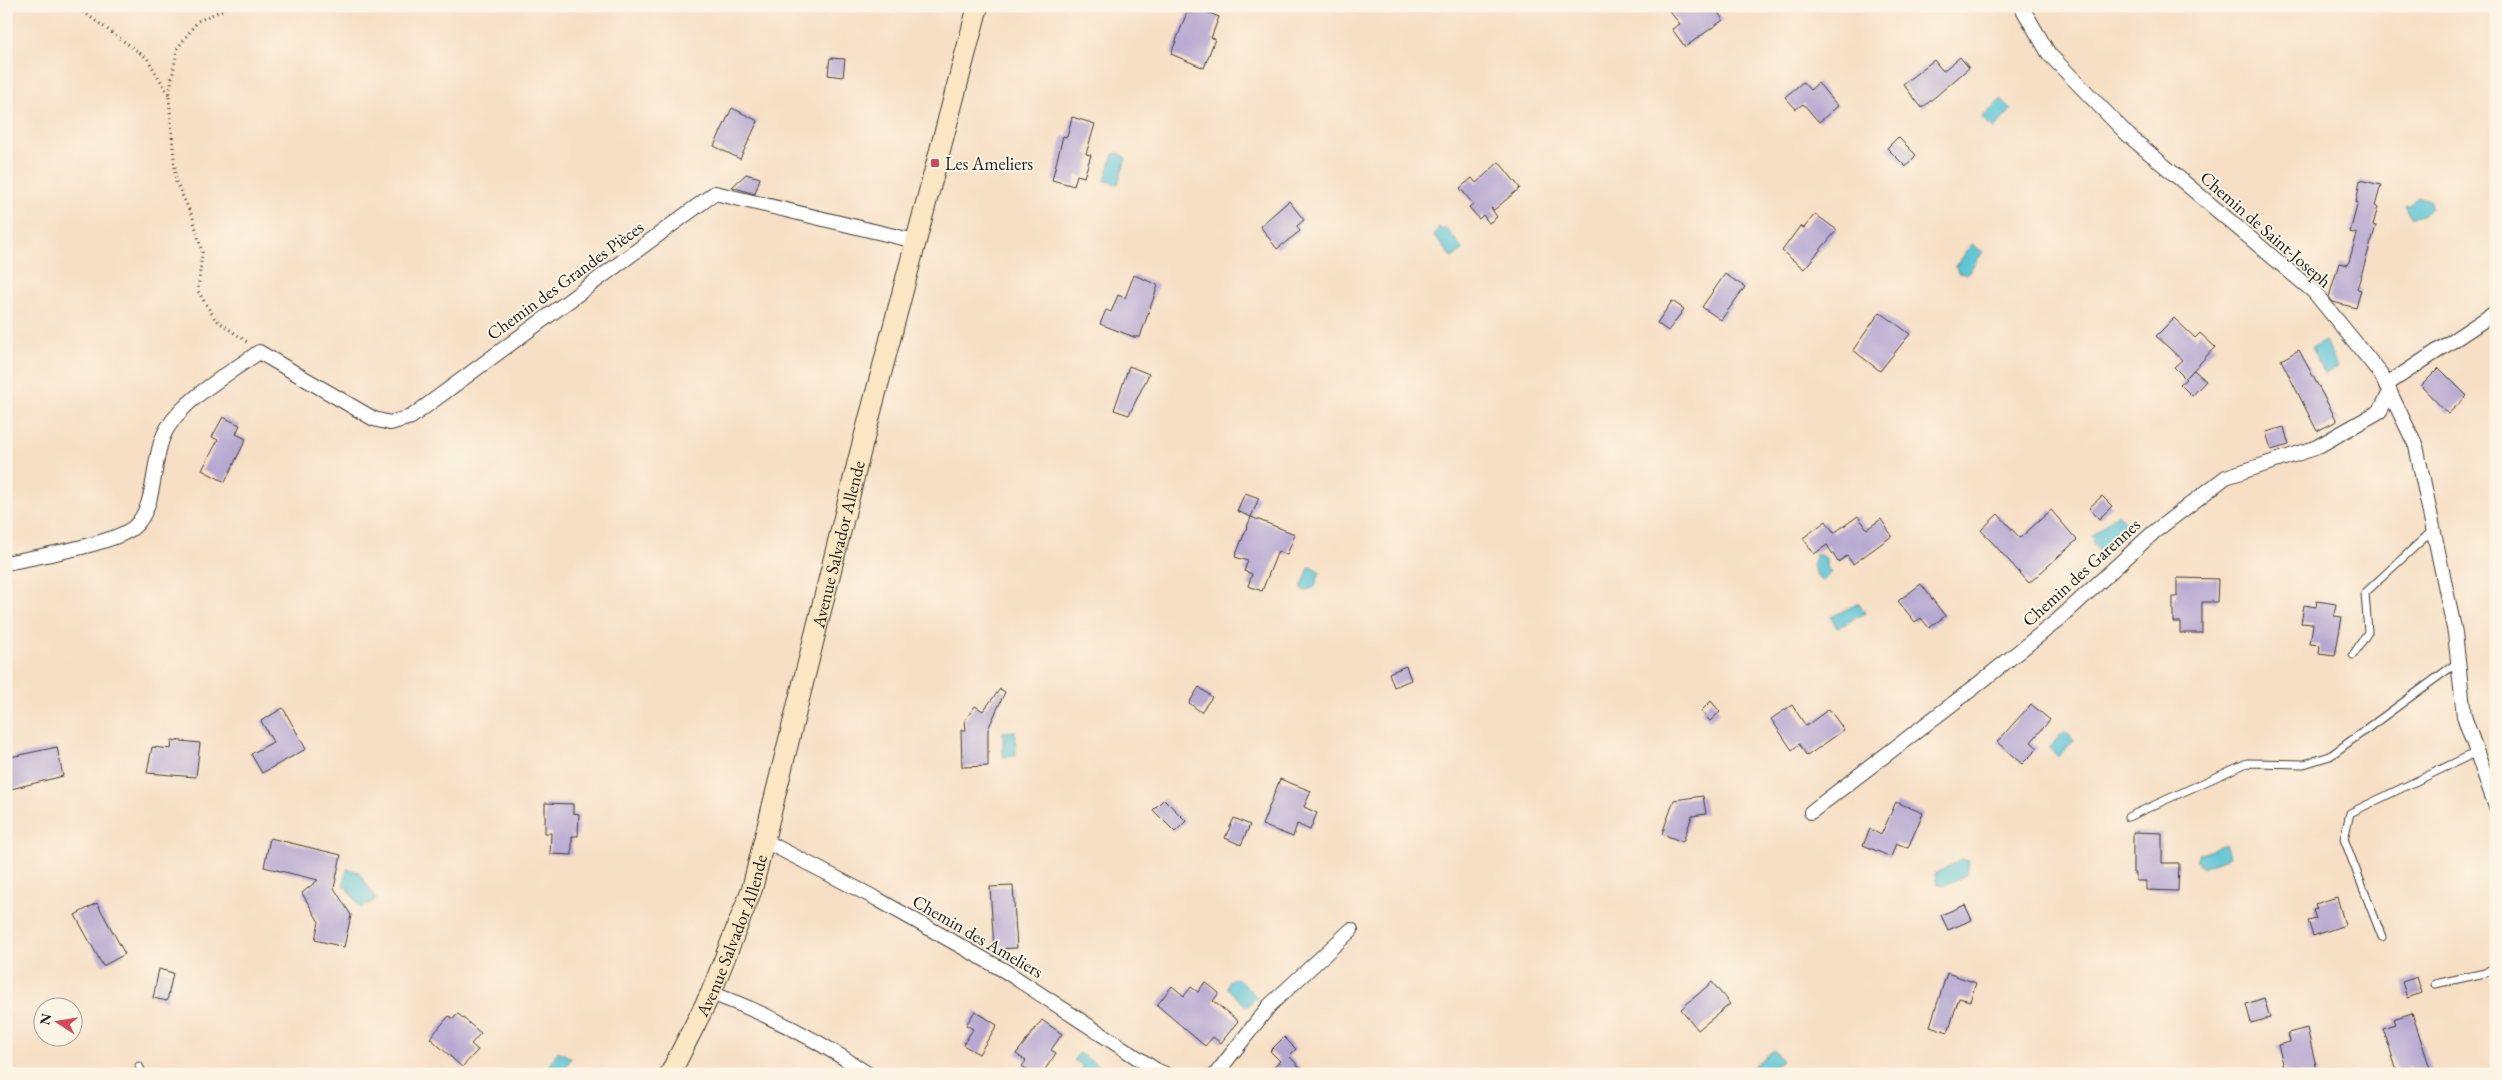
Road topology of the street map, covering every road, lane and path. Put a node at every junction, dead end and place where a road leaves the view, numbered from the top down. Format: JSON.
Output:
{"nodes":[{"id":1,"x":75,"y":6,"type":"edge"},
{"id":2,"x":232,"y":6,"type":"edge"},
{"id":3,"x":978,"y":6,"type":"edge"},
{"id":4,"x":2021,"y":6,"type":"edge"},
{"id":5,"x":169,"y":96,"type":"junction"},
{"id":6,"x":915,"y":241,"type":"junction"},
{"id":7,"x":2496,"y":312,"type":"edge"},
{"id":8,"x":259,"y":352,"type":"junction"},
{"id":9,"x":2388,"y":388,"type":"junction"},
{"id":10,"x":2434,"y":529,"type":"junction"},
{"id":11,"x":6,"y":563,"type":"edge"},
{"id":12,"x":2353,"y":655,"type":"dead end"},
{"id":13,"x":2458,"y":662,"type":"junction"},
{"id":14,"x":2477,"y":752,"type":"junction"},
{"id":15,"x":2496,"y":807,"type":"edge"},
{"id":16,"x":1811,"y":812,"type":"dead end"},
{"id":17,"x":2128,"y":817,"type":"dead end"},
{"id":18,"x":765,"y":841,"type":"junction"},
{"id":19,"x":1351,"y":930,"type":"dead end"},
{"id":20,"x":2382,"y":937,"type":"dead end"},
{"id":21,"x":2496,"y":966,"type":"edge"},
{"id":22,"x":2435,"y":984,"type":"dead end"},
{"id":23,"x":711,"y":993,"type":"junction"},
{"id":24,"x":140,"y":1066,"type":"dead end"},
{"id":25,"x":143,"y":1074,"type":"edge"},
{"id":26,"x":670,"y":1074,"type":"edge"},
{"id":27,"x":868,"y":1074,"type":"edge"},
{"id":28,"x":1166,"y":1074,"type":"edge"},
{"id":29,"x":1216,"y":1074,"type":"edge"}],
"edges":[{"from":1,"to":5,"type":"path"},
{"from":2,"to":5,"type":"path"},
{"from":3,"to":6,"type":"main road","name":"Avenue Salvador Allende"},
{"from":4,"to":9,"type":"street","name":"Chemin de Saint-Joseph"},
{"from":5,"to":8,"type":"path"},
{"from":6,"to":8,"type":"street","name":"Chemin des Grandes Pièces"},
{"from":6,"to":18,"type":"main road","name":"Avenue Salvador Allende"},
{"from":7,"to":9,"type":"street"},
{"from":8,"to":11,"type":"street"},
{"from":9,"to":10,"type":"street","name":"Chemin de Saint-Joseph"},
{"from":9,"to":16,"type":"street","name":"Chemin des Garennes"},
{"from":10,"to":12,"type":"lane"},
{"from":10,"to":13,"type":"street","name":"Chemin de Saint-Joseph"},
{"from":13,"to":14,"type":"street","name":"Chemin de Saint-Joseph"},
{"from":13,"to":17,"type":"lane"},
{"from":14,"to":15,"type":"street","name":"Chemin de Saint-Joseph"},
{"from":14,"to":20,"type":"lane"},
{"from":18,"to":23,"type":"main road","name":"Avenue Salvador Allende"},
{"from":18,"to":28,"type":"street","name":"Chemin des Ameliers"},
{"from":19,"to":29,"type":"street"},
{"from":21,"to":22,"type":"lane"},
{"from":23,"to":26,"type":"main road","name":"Avenue Salvador Allende"},
{"from":23,"to":27,"type":"street"},
{"from":24,"to":25,"type":"lane"}]}
